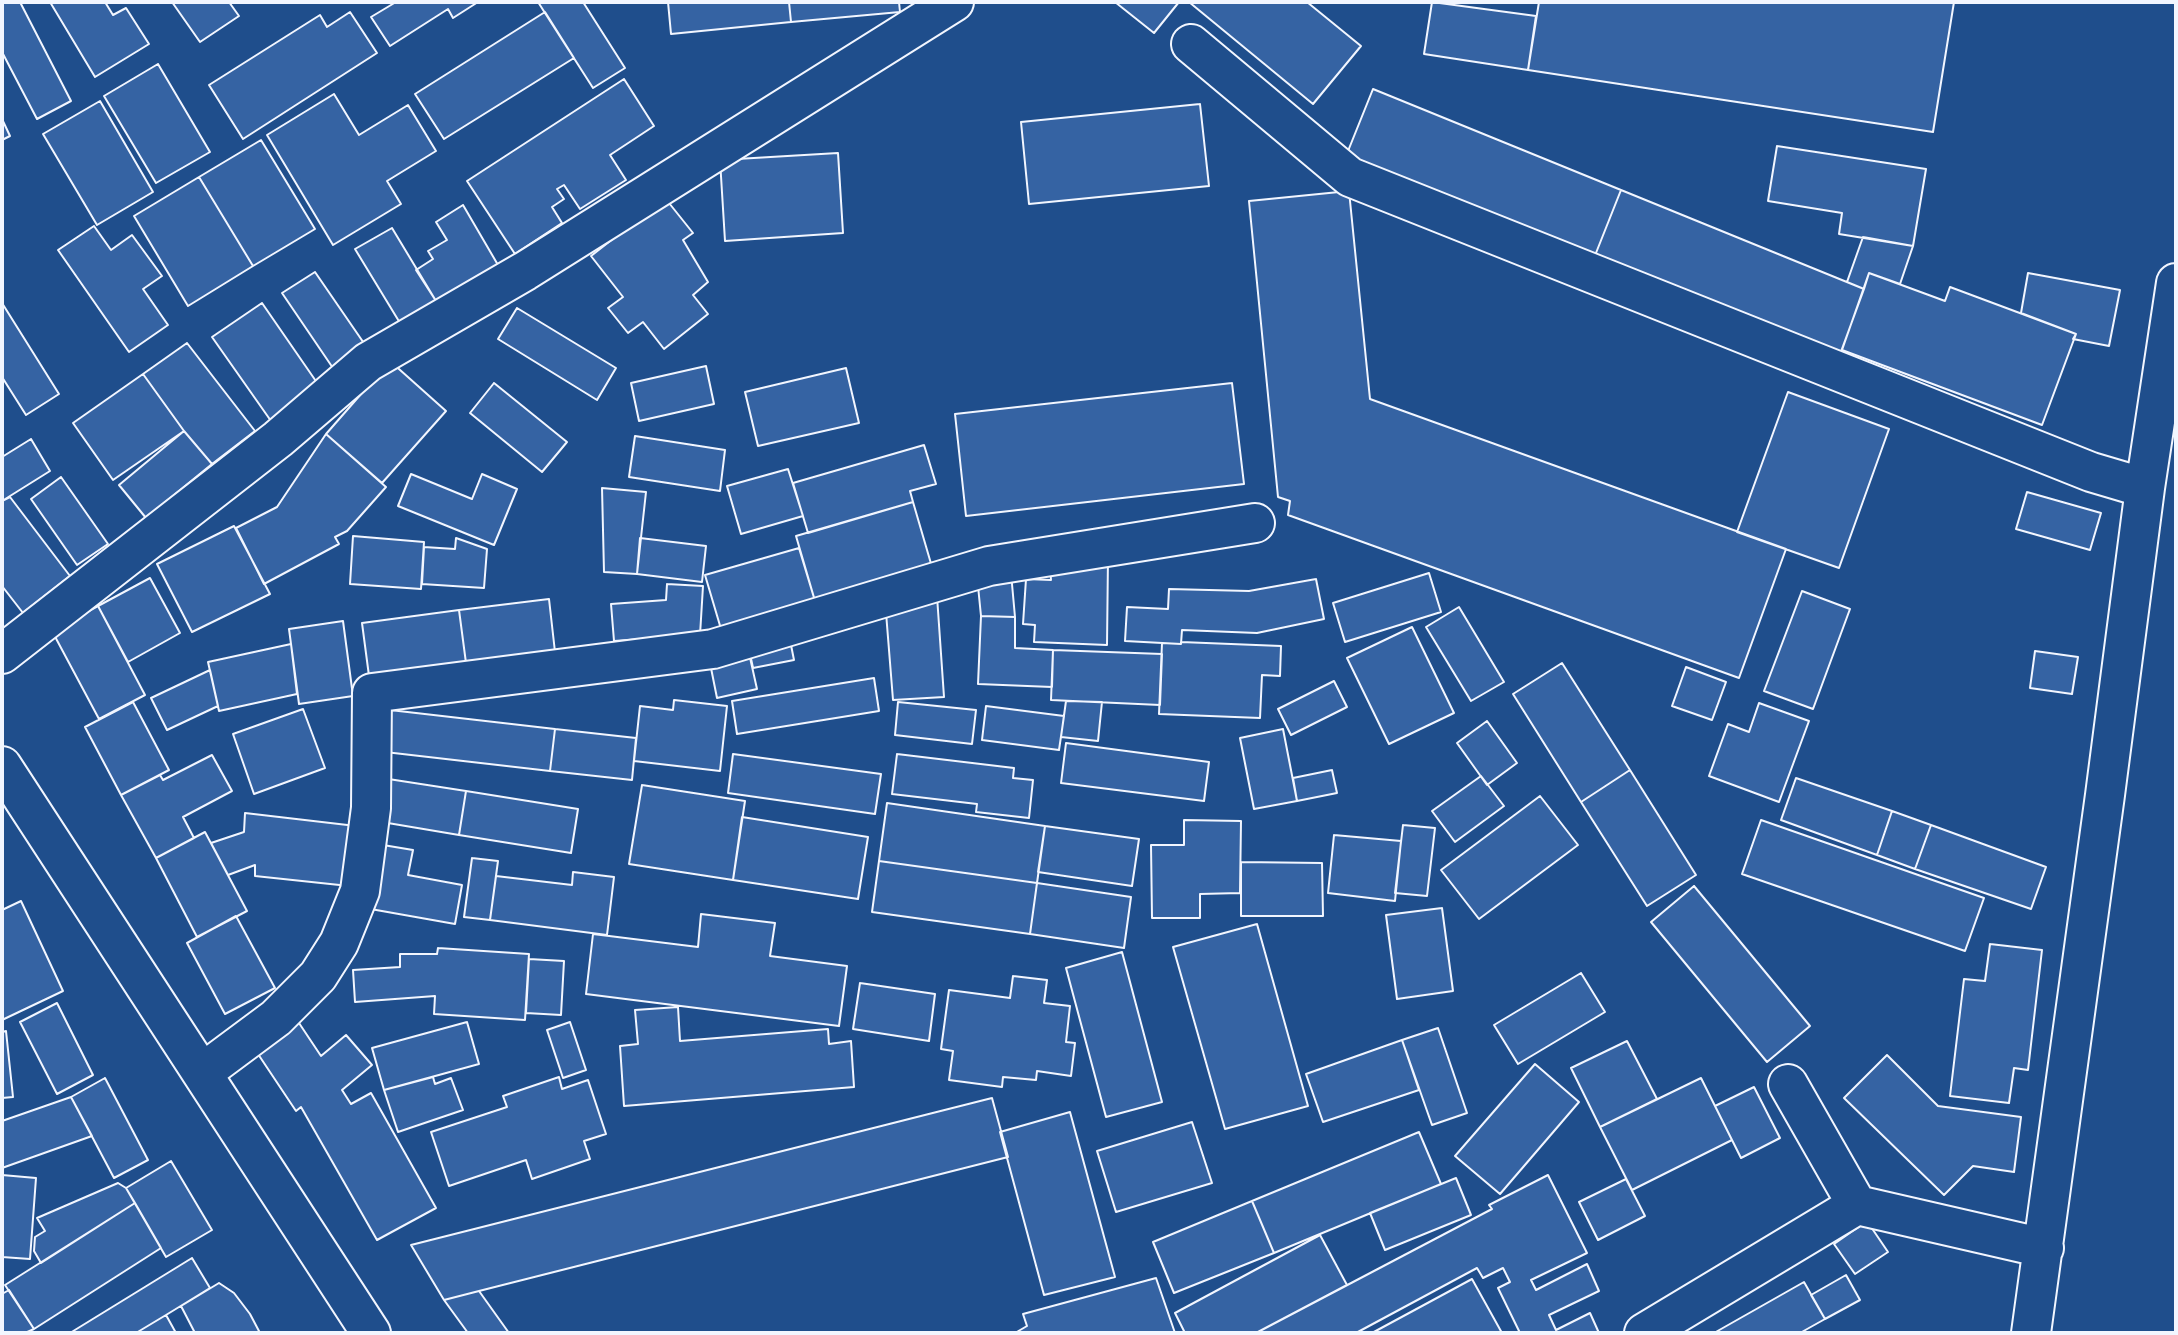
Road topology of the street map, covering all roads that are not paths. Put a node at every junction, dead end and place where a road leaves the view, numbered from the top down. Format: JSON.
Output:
{"nodes":[{"id":1,"x":954,"y":2,"type":"edge"},
{"id":2,"x":1191,"y":44,"type":"dead end"},
{"id":3,"x":2176,"y":283,"type":"edge"},
{"id":4,"x":2144,"y":488,"type":"junction"},
{"id":5,"x":1255,"y":523,"type":"dead end"},
{"id":6,"x":2,"y":654,"type":"edge"},
{"id":7,"x":2,"y":767,"type":"edge"},
{"id":8,"x":202,"y":1073,"type":"junction"},
{"id":9,"x":1788,"y":1084,"type":"dead end"},
{"id":10,"x":1857,"y":1205,"type":"junction"},
{"id":11,"x":2044,"y":1248,"type":"junction"},
{"id":12,"x":371,"y":1333,"type":"edge"},
{"id":13,"x":1644,"y":1333,"type":"edge"},
{"id":14,"x":2031,"y":1333,"type":"edge"}],
"edges":[{"from":1,"to":6,"type":"street"},
{"from":2,"to":4,"type":"street"},
{"from":3,"to":4,"type":"street"},
{"from":4,"to":11,"type":"street"},
{"from":5,"to":8,"type":"street"},
{"from":7,"to":8,"type":"street"},
{"from":8,"to":12,"type":"street"},
{"from":9,"to":10,"type":"street"},
{"from":10,"to":11,"type":"street"},
{"from":10,"to":13,"type":"street"},
{"from":11,"to":14,"type":"street"}]}
